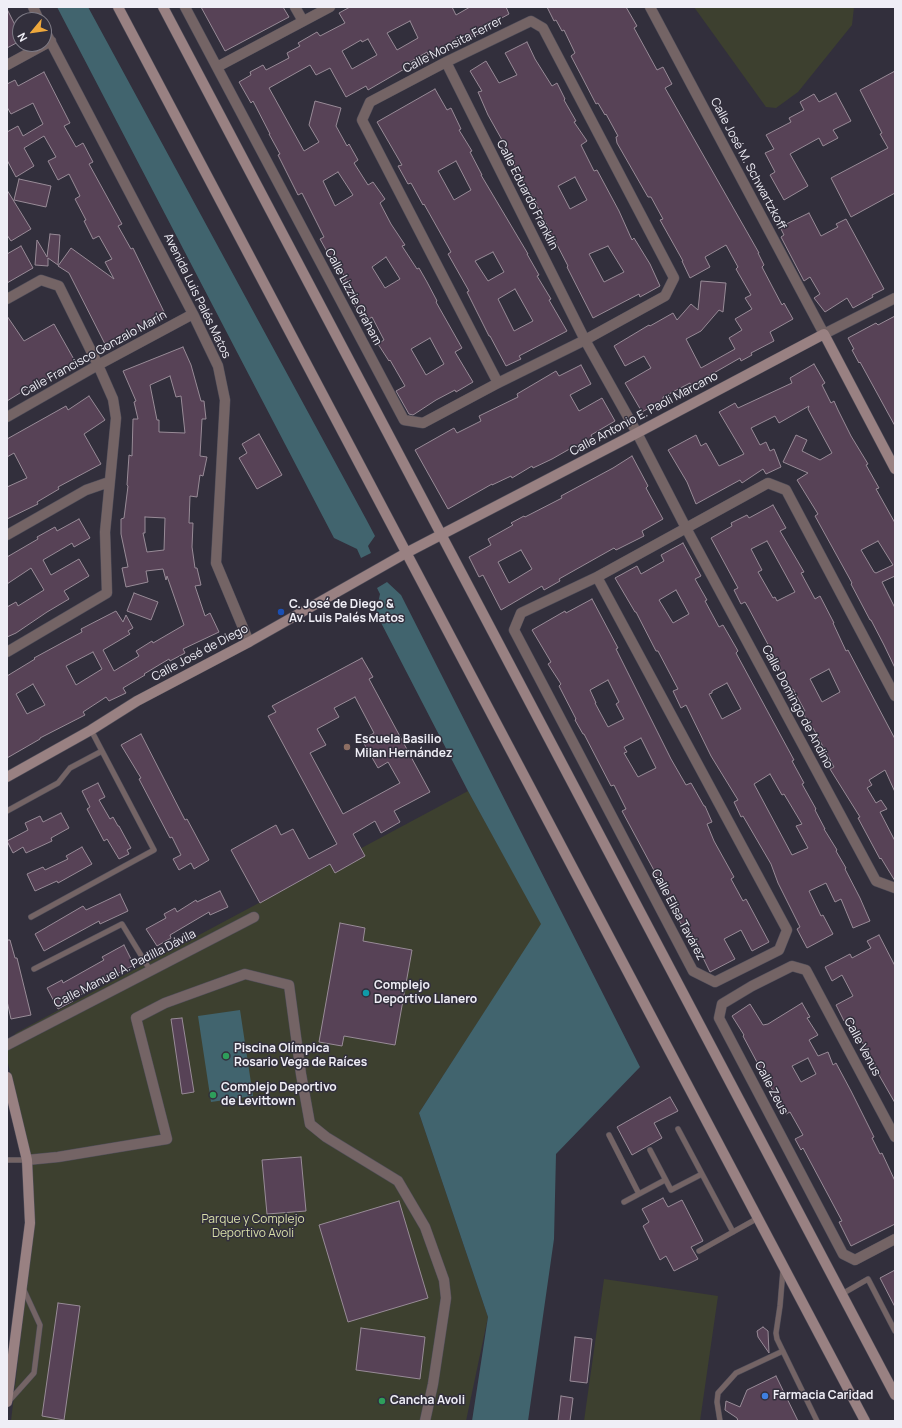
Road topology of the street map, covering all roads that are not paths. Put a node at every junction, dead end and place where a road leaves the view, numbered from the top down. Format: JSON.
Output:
{"nodes":[{"id":1,"x":118,"y":7,"type":"edge"},
{"id":2,"x":163,"y":7,"type":"edge"},
{"id":3,"x":186,"y":7,"type":"edge"},
{"id":4,"x":295,"y":7,"type":"edge"},
{"id":5,"x":330,"y":7,"type":"edge"},
{"id":6,"x":650,"y":7,"type":"edge"},
{"id":7,"x":303,"y":21,"type":"junction"},
{"id":8,"x":52,"y":43,"type":"edge"},
{"id":9,"x":31,"y":52,"type":"edge"},
{"id":10,"x":446,"y":62,"type":"junction"},
{"id":11,"x":7,"y":65,"type":"edge"},
{"id":12,"x":217,"y":67,"type":"junction"},
{"id":13,"x":895,"y":298,"type":"edge"},
{"id":14,"x":7,"y":299,"type":"edge"},
{"id":15,"x":193,"y":314,"type":"junction"},
{"id":16,"x":824,"y":334,"type":"junction"},
{"id":17,"x":585,"y":340,"type":"junction"},
{"id":18,"x":98,"y":365,"type":"junction"},
{"id":19,"x":498,"y":383,"type":"junction"},
{"id":20,"x":7,"y":417,"type":"edge"},
{"id":21,"x":637,"y":433,"type":"junction"},
{"id":22,"x":895,"y":469,"type":"edge"},
{"id":23,"x":109,"y":482,"type":"junction"},
{"id":24,"x":686,"y":528,"type":"junction"},
{"id":25,"x":7,"y":535,"type":"edge"},
{"id":26,"x":441,"y":535,"type":"junction"},
{"id":27,"x":406,"y":553,"type":"junction"},
{"id":28,"x":597,"y":577,"type":"junction"},
{"id":29,"x":249,"y":642,"type":"junction"},
{"id":30,"x":7,"y":652,"type":"edge"},
{"id":31,"x":895,"y":696,"type":"edge"},
{"id":32,"x":90,"y":730,"type":"junction"},
{"id":33,"x":102,"y":751,"type":"junction"},
{"id":34,"x":7,"y":777,"type":"edge"},
{"id":35,"x":7,"y":811,"type":"edge"},
{"id":36,"x":895,"y":888,"type":"edge"},
{"id":37,"x":31,"y":917,"type":"dead end"},
{"id":38,"x":254,"y":917,"type":"dead end"},
{"id":39,"x":34,"y":969,"type":"dead end"},
{"id":40,"x":150,"y":970,"type":"junction"},
{"id":41,"x":806,"y":970,"type":"joint"},
{"id":42,"x":7,"y":1045,"type":"edge"},
{"id":43,"x":7,"y":1077,"type":"edge"},
{"id":44,"x":678,"y":1129,"type":"dead end"},
{"id":45,"x":609,"y":1135,"type":"dead end"},
{"id":46,"x":895,"y":1137,"type":"edge"},
{"id":47,"x":650,"y":1150,"type":"dead end"},
{"id":48,"x":7,"y":1160,"type":"edge"},
{"id":49,"x":27,"y":1160,"type":"junction"},
{"id":50,"x":702,"y":1174,"type":"junction"},
{"id":51,"x":665,"y":1180,"type":"junction"},
{"id":52,"x":639,"y":1194,"type":"junction"},
{"id":53,"x":624,"y":1202,"type":"dead end"},
{"id":54,"x":758,"y":1218,"type":"junction"},
{"id":55,"x":733,"y":1232,"type":"junction"},
{"id":56,"x":895,"y":1239,"type":"edge"},
{"id":57,"x":699,"y":1252,"type":"dead end"},
{"id":58,"x":783,"y":1266,"type":"junction"},
{"id":59,"x":23,"y":1287,"type":"junction"},
{"id":60,"x":842,"y":1294,"type":"junction"},
{"id":61,"x":895,"y":1331,"type":"edge"},
{"id":62,"x":783,"y":1351,"type":"junction"},
{"id":63,"x":895,"y":1394,"type":"edge"},
{"id":64,"x":7,"y":1403,"type":"edge"},
{"id":65,"x":425,"y":1421,"type":"edge"},
{"id":66,"x":720,"y":1421,"type":"edge"},
{"id":67,"x":817,"y":1421,"type":"edge"},
{"id":68,"x":865,"y":1421,"type":"edge"}],
"edges":[{"from":1,"to":27,"type":"street"},
{"from":2,"to":26,"type":"street"},
{"from":3,"to":12,"type":"street","name":"Calle Lizzie Graham"},
{"from":4,"to":7,"type":"street"},
{"from":5,"to":7,"type":"street"},
{"from":6,"to":16,"type":"street","name":"Calle José M. Schwartzkoff"},
{"from":7,"to":12,"type":"street"},
{"from":8,"to":15,"type":"street","name":"Avenida Luis Palés Matos"},
{"from":9,"to":11,"type":"street"},
{"from":10,"to":17,"type":"street","name":"Calle Eduardo Franklin"},
{"from":10,"to":17,"type":"street","name":"Calle Monsita Ferrer"},
{"from":10,"to":19,"type":"street","name":"Calle Monsita Ferrer"},
{"from":12,"to":19,"type":"street","name":"Calle Lizzie Graham"},
{"from":13,"to":16,"type":"street","name":"Calle Antonio E. Paoli Marcano"},
{"from":14,"to":18,"type":"street"},
{"from":15,"to":18,"type":"street","name":"Calle Francisco Gonzalo Marín"},
{"from":15,"to":29,"type":"street","name":"Avenida Luis Palés Matos"},
{"from":16,"to":21,"type":"street","name":"Calle Antonio E. Paoli Marcano"},
{"from":16,"to":22,"type":"street"},
{"from":17,"to":19,"type":"street","name":"Calle Lizzie Graham"},
{"from":17,"to":21,"type":"street","name":"Calle Domingo de Andino"},
{"from":18,"to":20,"type":"street","name":"Calle Francisco Gonzalo Marín"},
{"from":18,"to":23,"type":"street"},
{"from":21,"to":24,"type":"street","name":"Calle Domingo de Andino"},
{"from":21,"to":26,"type":"street","name":"Calle Antonio E. Paoli Marcano"},
{"from":23,"to":25,"type":"street"},
{"from":23,"to":30,"type":"street"},
{"from":24,"to":28,"type":"street","name":"Calle Elisa Tavárez"},
{"from":24,"to":31,"type":"street"},
{"from":24,"to":36,"type":"street","name":"Calle Domingo de Andino"},
{"from":26,"to":27,"type":"street","name":"Calle Antonio E. Paoli Marcano"},
{"from":26,"to":60,"type":"street"},
{"from":27,"to":29,"type":"street","name":"Calle José de Diego"},
{"from":27,"to":54,"type":"street"},
{"from":28,"to":28,"type":"street","name":"Calle Elisa Tavárez"},
{"from":29,"to":32,"type":"street","name":"Calle José de Diego"},
{"from":32,"to":33,"type":"lane"},
{"from":32,"to":34,"type":"street","name":"Calle José de Diego"},
{"from":33,"to":35,"type":"lane"},
{"from":33,"to":37,"type":"lane"},
{"from":38,"to":40,"type":"street","name":"Calle Manuel A. Padilla Dávila"},
{"from":39,"to":40,"type":"lane"},
{"from":40,"to":42,"type":"street","name":"Calle Manuel A. Padilla Dávila"},
{"from":41,"to":46,"type":"street","name":"Calle Venus"},
{"from":41,"to":56,"type":"street","name":"Calle Zeus"},
{"from":43,"to":49,"type":"street"},
{"from":44,"to":50,"type":"lane"},
{"from":45,"to":52,"type":"lane"},
{"from":47,"to":51,"type":"lane"},
{"from":48,"to":49,"type":"lane"},
{"from":49,"to":59,"type":"street"},
{"from":49,"to":65,"type":"street"},
{"from":50,"to":51,"type":"lane"},
{"from":50,"to":55,"type":"lane"},
{"from":51,"to":52,"type":"lane"},
{"from":52,"to":53,"type":"lane"},
{"from":54,"to":55,"type":"lane"},
{"from":54,"to":58,"type":"street"},
{"from":55,"to":57,"type":"lane"},
{"from":58,"to":62,"type":"lane"},
{"from":58,"to":68,"type":"street"},
{"from":59,"to":64,"type":"street"},
{"from":59,"to":64,"type":"lane"},
{"from":60,"to":61,"type":"lane"},
{"from":60,"to":63,"type":"street"},
{"from":62,"to":66,"type":"lane"},
{"from":62,"to":67,"type":"lane"}]}
